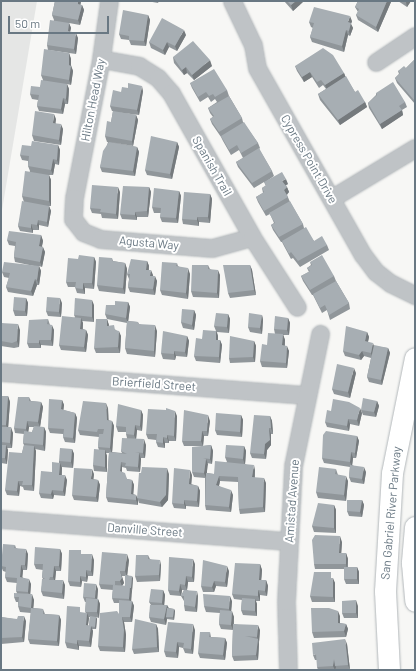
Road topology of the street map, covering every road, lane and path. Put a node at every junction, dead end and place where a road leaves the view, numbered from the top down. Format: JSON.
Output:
{"nodes":[{"id":1,"x":108,"y":1,"type":"edge"},
{"id":2,"x":232,"y":1,"type":"edge"},
{"id":3,"x":415,"y":36,"type":"edge"},
{"id":4,"x":101,"y":59,"type":"junction"},
{"id":5,"x":376,"y":62,"type":"dead end"},
{"id":6,"x":415,"y":148,"type":"edge"},
{"id":7,"x":74,"y":198,"type":"joint"},
{"id":8,"x":332,"y":198,"type":"junction"},
{"id":9,"x":252,"y":237,"type":"junction"},
{"id":10,"x":415,"y":295,"type":"edge"},
{"id":11,"x":297,"y":307,"type":"dead end"},
{"id":12,"x":320,"y":334,"type":"dead end"},
{"id":13,"x":415,"y":358,"type":"edge"},
{"id":14,"x":1,"y":372,"type":"edge"},
{"id":15,"x":307,"y":395,"type":"junction"},
{"id":16,"x":1,"y":519,"type":"edge"},
{"id":17,"x":415,"y":527,"type":"edge"},
{"id":18,"x":288,"y":541,"type":"junction"},
{"id":19,"x":415,"y":601,"type":"edge"},
{"id":20,"x":288,"y":670,"type":"edge"},
{"id":21,"x":389,"y":670,"type":"edge"}],
"edges":[{"from":1,"to":4,"type":"street","name":"Hilton Head Way"},
{"from":2,"to":8,"type":"street","name":"Cypress Point Drive"},
{"from":3,"to":5,"type":"street"},
{"from":4,"to":7,"type":"street","name":"Hilton Head Way"},
{"from":4,"to":9,"type":"street","name":"Spanish Trail"},
{"from":6,"to":8,"type":"street"},
{"from":7,"to":9,"type":"street","name":"Agusta Way"},
{"from":8,"to":10,"type":"street","name":"Cypress Point Drive"},
{"from":9,"to":11,"type":"street","name":"Spanish Trail"},
{"from":12,"to":15,"type":"street","name":"Amistad Avenue"},
{"from":13,"to":21,"type":"main road","name":"San Gabriel River Parkway"},
{"from":14,"to":15,"type":"street","name":"Brierfield Street"},
{"from":15,"to":18,"type":"street","name":"Amistad Avenue"},
{"from":16,"to":18,"type":"street","name":"Danville Street"},
{"from":17,"to":19,"type":"main road","name":"San Gabriel River Parkway"},
{"from":18,"to":20,"type":"street","name":"Amistad Avenue"}]}
